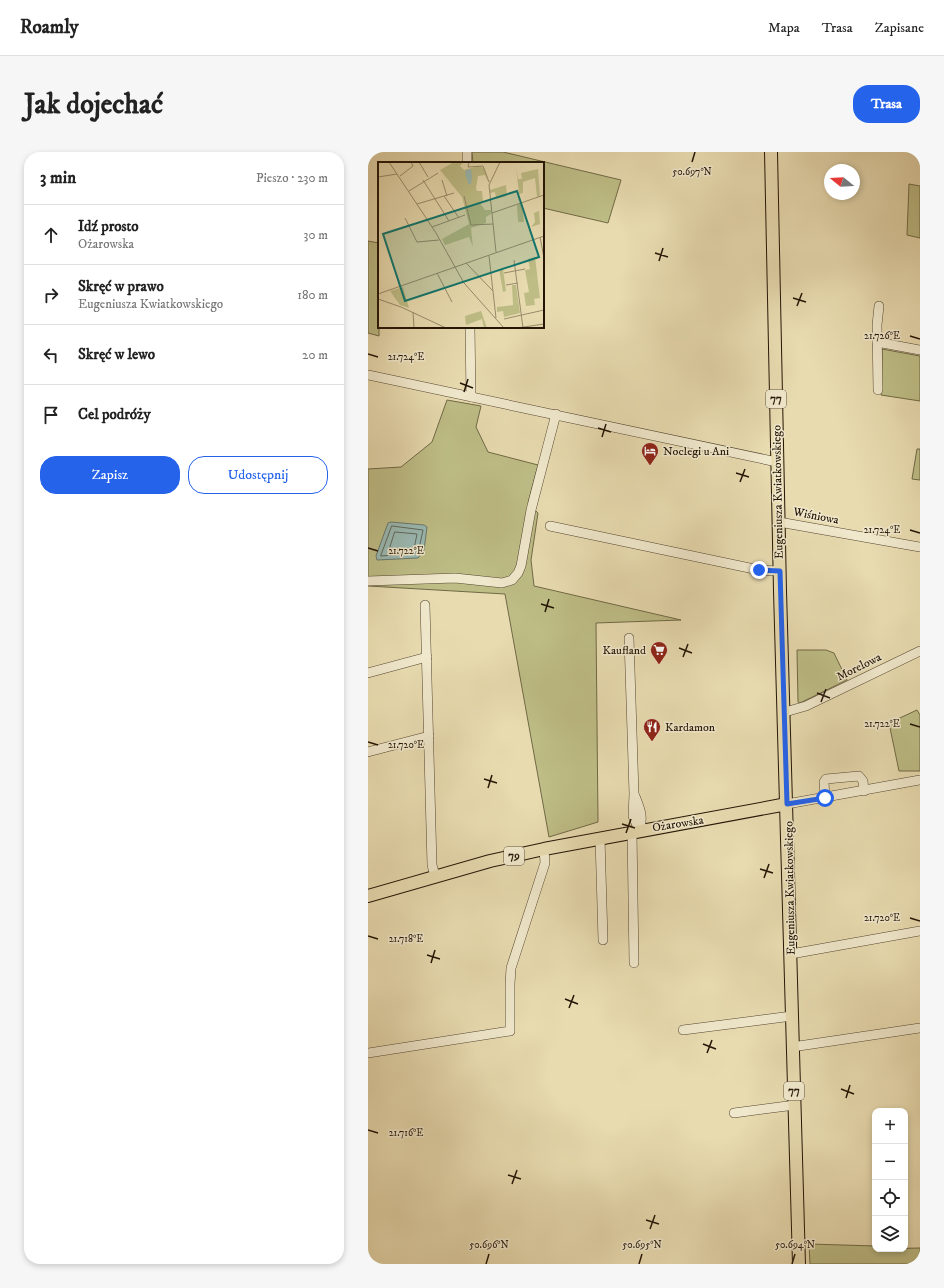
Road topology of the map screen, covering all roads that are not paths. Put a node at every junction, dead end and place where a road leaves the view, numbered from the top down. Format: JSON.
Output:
{"nodes":[{"id":1,"x":771,"y":152,"type":"edge"},
{"id":2,"x":879,"y":306,"type":"dead end"},
{"id":3,"x":470,"y":328,"type":"edge"},
{"id":4,"x":877,"y":342,"type":"junction"},
{"id":5,"x":920,"y":350,"type":"edge"},
{"id":6,"x":368,"y":375,"type":"edge"},
{"id":7,"x":878,"y":390,"type":"dead end"},
{"id":8,"x":471,"y":397,"type":"junction"},
{"id":9,"x":556,"y":414,"type":"junction"},
{"id":10,"x":777,"y":462,"type":"junction"},
{"id":11,"x":779,"y":522,"type":"junction"},
{"id":12,"x":550,"y":526,"type":"dead end"},
{"id":13,"x":920,"y":547,"type":"edge"},
{"id":14,"x":780,"y":571,"type":"junction"},
{"id":15,"x":368,"y":581,"type":"edge"},
{"id":16,"x":425,"y":605,"type":"dead end"},
{"id":17,"x":629,"y":638,"type":"dead end"},
{"id":18,"x":920,"y":651,"type":"edge"},
{"id":19,"x":427,"y":657,"type":"junction"},
{"id":20,"x":368,"y":673,"type":"edge"},
{"id":21,"x":784,"y":712,"type":"junction"},
{"id":22,"x":429,"y":736,"type":"junction"},
{"id":23,"x":368,"y":752,"type":"edge"},
{"id":24,"x":920,"y":780,"type":"edge"},
{"id":25,"x":864,"y":791,"type":"junction"},
{"id":26,"x":825,"y":798,"type":"junction"},
{"id":27,"x":787,"y":804,"type":"junction"},
{"id":28,"x":635,"y":831,"type":"junction"},
{"id":29,"x":600,"y":838,"type":"junction"},
{"id":30,"x":544,"y":849,"type":"junction"},
{"id":31,"x":435,"y":876,"type":"junction"},
{"id":32,"x":368,"y":896,"type":"edge"},
{"id":33,"x":920,"y":931,"type":"edge"},
{"id":34,"x":603,"y":940,"type":"dead end"},
{"id":35,"x":791,"y":954,"type":"junction"},
{"id":36,"x":634,"y":962,"type":"dead end"},
{"id":37,"x":792,"y":1016,"type":"junction"},
{"id":38,"x":920,"y":1028,"type":"edge"},
{"id":39,"x":683,"y":1030,"type":"dead end"},
{"id":40,"x":792,"y":1047,"type":"junction"},
{"id":41,"x":368,"y":1053,"type":"edge"},
{"id":42,"x":794,"y":1105,"type":"junction"},
{"id":43,"x":734,"y":1113,"type":"dead end"},
{"id":44,"x":799,"y":1264,"type":"edge"}],
"edges":[{"from":1,"to":10,"type":"main road","name":"Eugeniusza Kwiatkowskiego","number":"77"},
{"from":2,"to":4,"type":"street"},
{"from":3,"to":8,"type":"street"},
{"from":4,"to":5,"type":"street"},
{"from":4,"to":7,"type":"street"},
{"from":6,"to":8,"type":"street"},
{"from":8,"to":9,"type":"street"},
{"from":9,"to":10,"type":"street"},
{"from":9,"to":15,"type":"street"},
{"from":10,"to":11,"type":"main road","name":"Eugeniusza Kwiatkowskiego","number":"77"},
{"from":11,"to":13,"type":"street","name":"Wiśniowa"},
{"from":11,"to":14,"type":"main road","name":"Eugeniusza Kwiatkowskiego","number":"77"},
{"from":12,"to":14,"type":"street"},
{"from":14,"to":21,"type":"main road","name":"Eugeniusza Kwiatkowskiego","number":"77"},
{"from":16,"to":19,"type":"street"},
{"from":17,"to":28,"type":"street"},
{"from":18,"to":21,"type":"street","name":"Morelowa"},
{"from":19,"to":20,"type":"street"},
{"from":19,"to":22,"type":"street"},
{"from":21,"to":27,"type":"main road","name":"Eugeniusza Kwiatkowskiego","number":"77"},
{"from":22,"to":23,"type":"street"},
{"from":22,"to":31,"type":"street"},
{"from":24,"to":25,"type":"street","name":"Ożarowska"},
{"from":25,"to":26,"type":"street","name":"Ożarowska"},
{"from":25,"to":26,"type":"street"},
{"from":26,"to":27,"type":"street","name":"Ożarowska"},
{"from":27,"to":28,"type":"main road","name":"Ożarowska","number":"79"},
{"from":27,"to":35,"type":"main road","name":"Eugeniusza Kwiatkowskiego","number":"77"},
{"from":28,"to":29,"type":"main road","name":"Ożarowska","number":"79"},
{"from":28,"to":36,"type":"street"},
{"from":29,"to":30,"type":"main road","name":"Ożarowska","number":"79"},
{"from":29,"to":34,"type":"street"},
{"from":30,"to":31,"type":"main road","name":"Ożarowska","number":"79"},
{"from":30,"to":41,"type":"street"},
{"from":31,"to":32,"type":"main road","name":"Ożarowska","number":"79"},
{"from":33,"to":35,"type":"street"},
{"from":35,"to":37,"type":"main road","name":"Eugeniusza Kwiatkowskiego","number":"77"},
{"from":37,"to":39,"type":"street"},
{"from":37,"to":40,"type":"main road","name":"Eugeniusza Kwiatkowskiego","number":"77"},
{"from":38,"to":40,"type":"street"},
{"from":40,"to":42,"type":"main road","name":"Eugeniusza Kwiatkowskiego","number":"77"},
{"from":42,"to":43,"type":"street"},
{"from":42,"to":44,"type":"main road","name":"Eugeniusza Kwiatkowskiego","number":"77"}]}
